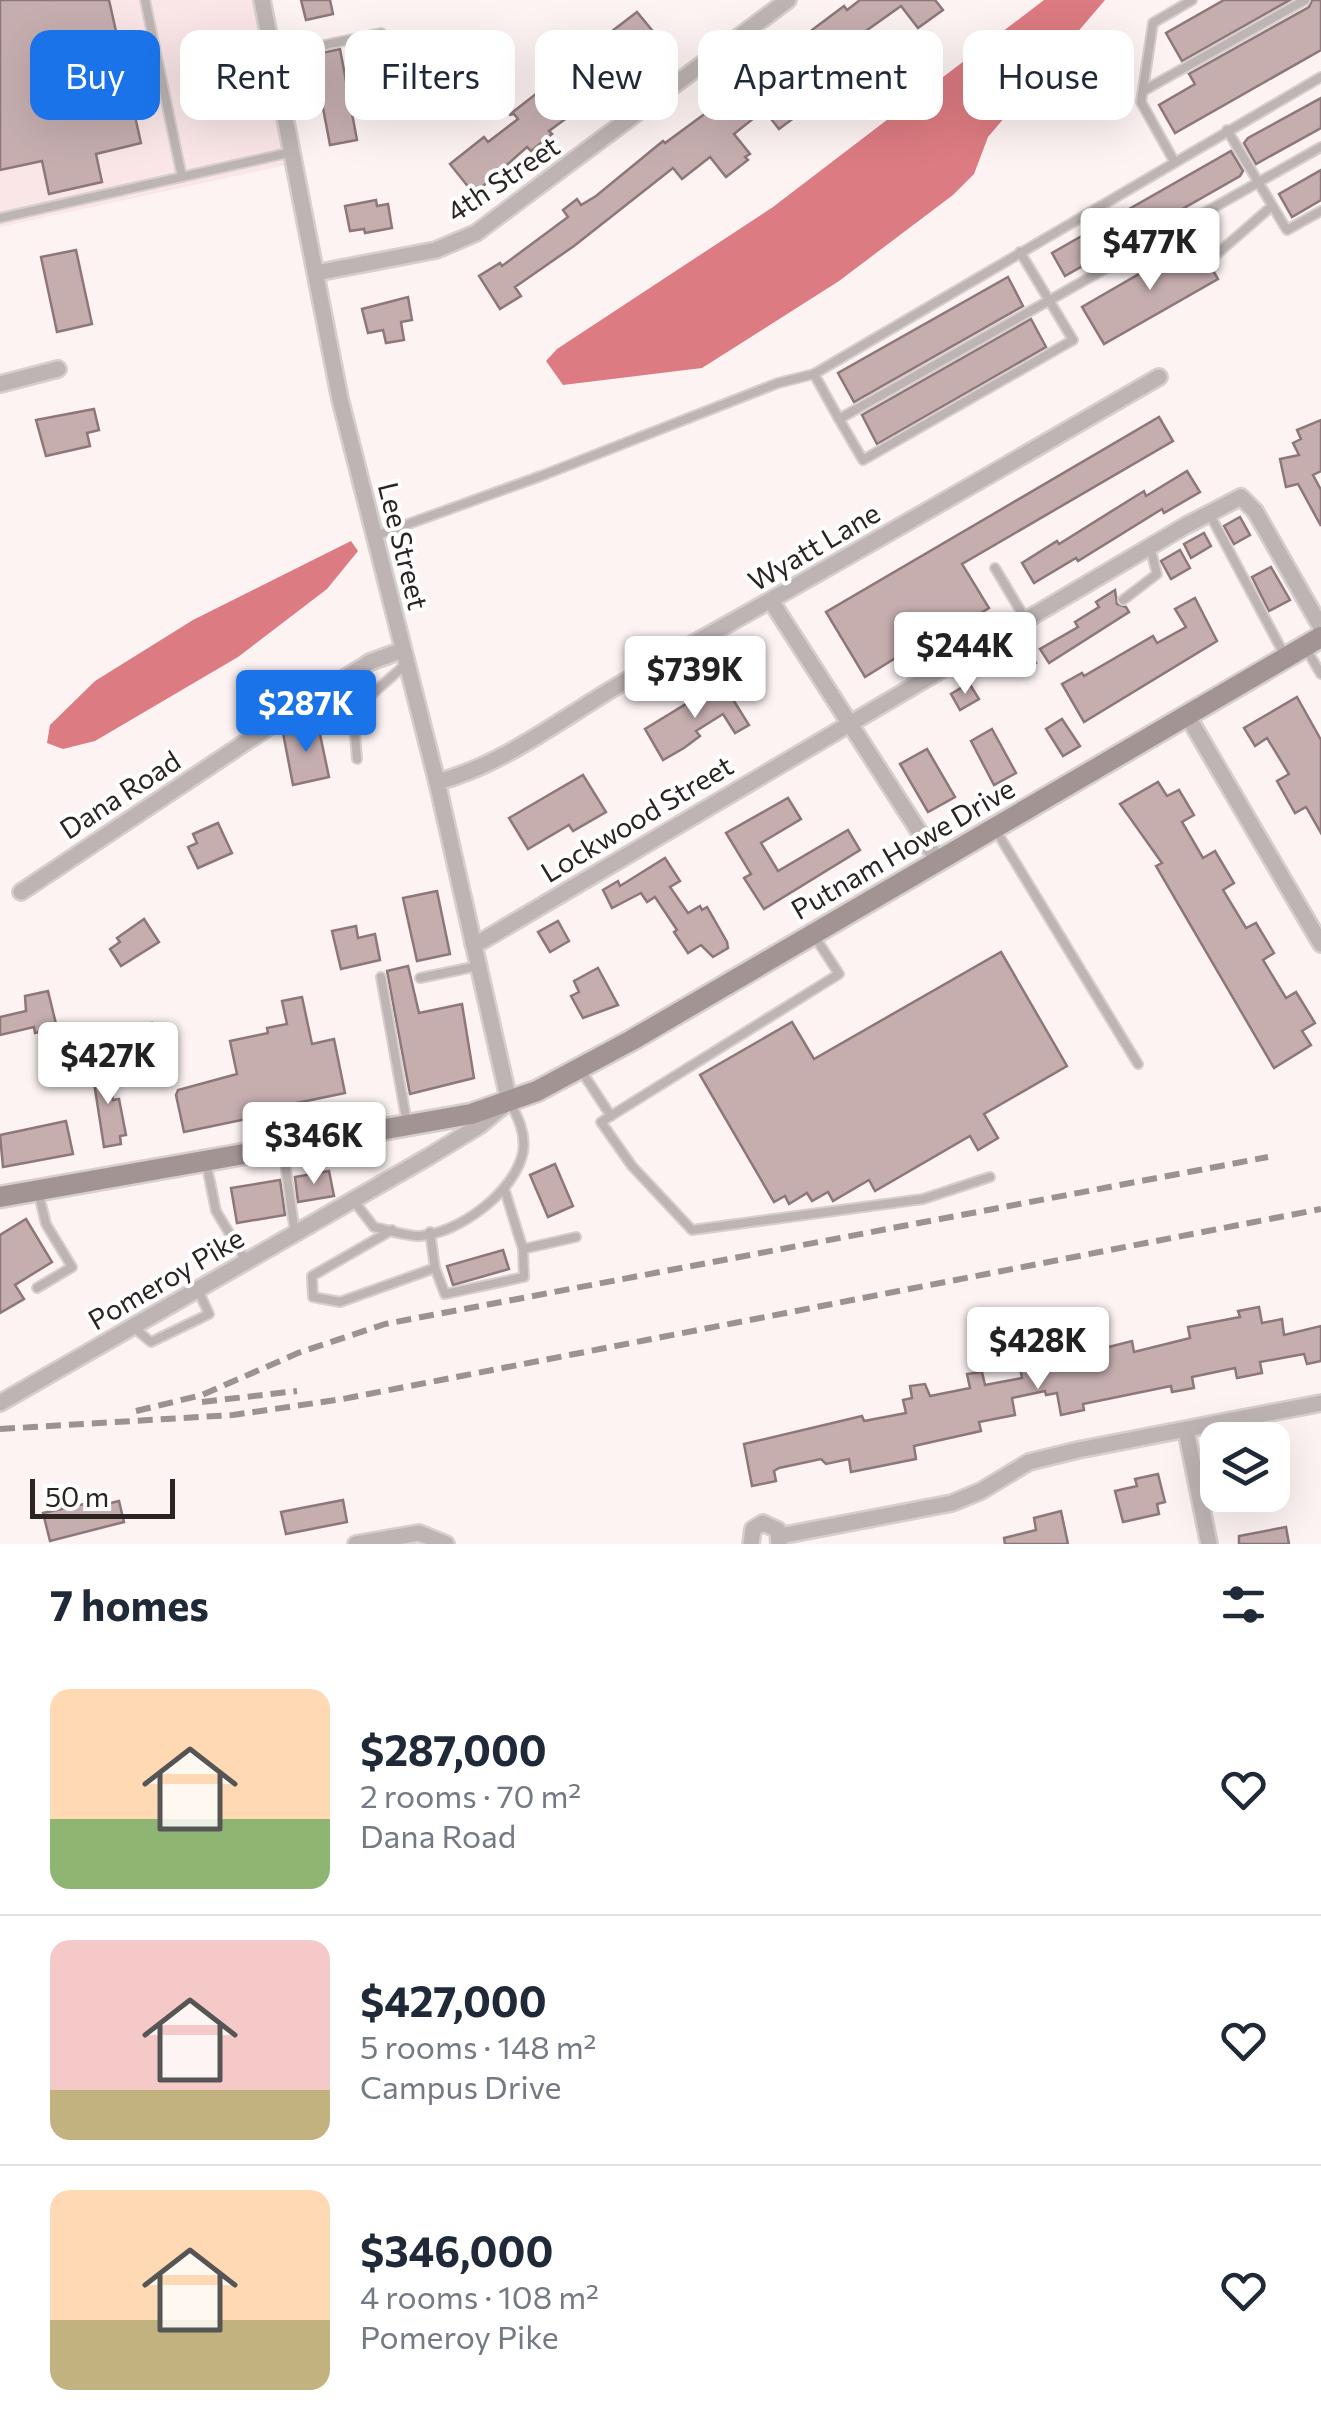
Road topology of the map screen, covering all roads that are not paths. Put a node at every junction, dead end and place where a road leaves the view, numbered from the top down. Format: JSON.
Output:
{"nodes":[{"id":1,"x":145,"y":0,"type":"edge"},
{"id":2,"x":262,"y":0,"type":"edge"},
{"id":3,"x":788,"y":0,"type":"edge"},
{"id":4,"x":1192,"y":0,"type":"edge"},
{"id":5,"x":1305,"y":0,"type":"edge"},
{"id":6,"x":268,"y":30,"type":"edge"},
{"id":7,"x":1321,"y":77,"type":"edge"},
{"id":8,"x":1143,"y":91,"type":"junction"},
{"id":9,"x":286,"y":120,"type":"edge"},
{"id":10,"x":1227,"y":130,"type":"junction"},
{"id":11,"x":1321,"y":147,"type":"edge"},
{"id":12,"x":292,"y":152,"type":"junction"},
{"id":13,"x":1174,"y":162,"type":"junction"},
{"id":14,"x":182,"y":177,"type":"junction"},
{"id":15,"x":1258,"y":182,"type":"junction"},
{"id":16,"x":1272,"y":206,"type":"junction"},
{"id":17,"x":1321,"y":211,"type":"edge"},
{"id":18,"x":0,"y":218,"type":"edge"},
{"id":19,"x":1020,"y":252,"type":"junction"},
{"id":20,"x":1210,"y":260,"type":"dead end"},
{"id":21,"x":316,"y":274,"type":"junction"},
{"id":22,"x":1050,"y":301,"type":"junction"},
{"id":23,"x":58,"y":369,"type":"dead end"},
{"id":24,"x":814,"y":374,"type":"junction"},
{"id":25,"x":1159,"y":377,"type":"dead end"},
{"id":26,"x":0,"y":384,"type":"edge"},
{"id":27,"x":839,"y":419,"type":"junction"},
{"id":28,"x":1208,"y":513,"type":"junction"},
{"id":29,"x":374,"y":536,"type":"junction"},
{"id":30,"x":1150,"y":546,"type":"junction"},
{"id":31,"x":995,"y":568,"type":"dead end"},
{"id":32,"x":1123,"y":600,"type":"dead end"},
{"id":33,"x":771,"y":601,"type":"junction"},
{"id":34,"x":1026,"y":620,"type":"junction"},
{"id":35,"x":1321,"y":627,"type":"edge"},
{"id":36,"x":1304,"y":648,"type":"edge"},
{"id":37,"x":405,"y":657,"type":"junction"},
{"id":38,"x":1321,"y":674,"type":"edge"},
{"id":39,"x":1187,"y":715,"type":"junction"},
{"id":40,"x":848,"y":724,"type":"junction"},
{"id":41,"x":357,"y":758,"type":"dead end"},
{"id":42,"x":438,"y":782,"type":"junction"},
{"id":43,"x":994,"y":828,"type":"junction"},
{"id":44,"x":938,"y":860,"type":"junction"},
{"id":45,"x":21,"y":892,"type":"dead end"},
{"id":46,"x":813,"y":934,"type":"junction"},
{"id":47,"x":473,"y":942,"type":"junction"},
{"id":48,"x":1321,"y":944,"type":"edge"},
{"id":49,"x":478,"y":966,"type":"junction"},
{"id":50,"x":381,"y":976,"type":"dead end"},
{"id":51,"x":420,"y":978,"type":"dead end"},
{"id":52,"x":1138,"y":1064,"type":"dead end"},
{"id":53,"x":580,"y":1068,"type":"junction"},
{"id":54,"x":508,"y":1101,"type":"junction"},
{"id":55,"x":611,"y":1116,"type":"junction"},
{"id":56,"x":408,"y":1127,"type":"junction"},
{"id":57,"x":283,"y":1148,"type":"junction"},
{"id":58,"x":206,"y":1162,"type":"junction"},
{"id":59,"x":990,"y":1177,"type":"dead end"},
{"id":60,"x":505,"y":1190,"type":"junction"},
{"id":61,"x":38,"y":1191,"type":"junction"},
{"id":62,"x":0,"y":1197,"type":"edge"},
{"id":63,"x":353,"y":1200,"type":"junction"},
{"id":64,"x":392,"y":1230,"type":"junction"},
{"id":65,"x":430,"y":1232,"type":"junction"},
{"id":66,"x":294,"y":1233,"type":"junction"},
{"id":67,"x":576,"y":1238,"type":"dead end"},
{"id":68,"x":524,"y":1250,"type":"junction"},
{"id":69,"x":246,"y":1261,"type":"junction"},
{"id":70,"x":435,"y":1268,"type":"junction"},
{"id":71,"x":37,"y":1288,"type":"dead end"},
{"id":72,"x":198,"y":1289,"type":"junction"},
{"id":73,"x":132,"y":1327,"type":"junction"},
{"id":74,"x":0,"y":1403,"type":"edge"},
{"id":75,"x":1321,"y":1403,"type":"edge"},
{"id":76,"x":1186,"y":1430,"type":"junction"},
{"id":77,"x":780,"y":1540,"type":"edge"},
{"id":78,"x":356,"y":1544,"type":"edge"},
{"id":79,"x":446,"y":1544,"type":"edge"},
{"id":80,"x":752,"y":1544,"type":"edge"},
{"id":81,"x":1210,"y":1544,"type":"edge"}],
"edges":[{"from":1,"to":14,"type":"lane"},
{"from":2,"to":6,"type":"street","name":"Lee Street"},
{"from":3,"to":21,"type":"street","name":"4th Street"},
{"from":4,"to":8,"type":"lane"},
{"from":5,"to":8,"type":"lane"},
{"from":7,"to":10,"type":"lane"},
{"from":8,"to":13,"type":"lane"},
{"from":9,"to":12,"type":"street","name":"Lee Street"},
{"from":10,"to":13,"type":"lane"},
{"from":10,"to":15,"type":"lane"},
{"from":11,"to":15,"type":"lane"},
{"from":12,"to":14,"type":"lane"},
{"from":12,"to":21,"type":"street","name":"Lee Street"},
{"from":13,"to":19,"type":"lane"},
{"from":14,"to":18,"type":"lane"},
{"from":15,"to":16,"type":"lane"},
{"from":15,"to":22,"type":"lane"},
{"from":16,"to":17,"type":"lane"},
{"from":16,"to":20,"type":"lane"},
{"from":19,"to":22,"type":"lane"},
{"from":19,"to":24,"type":"lane"},
{"from":21,"to":29,"type":"street","name":"Lee Street"},
{"from":22,"to":27,"type":"lane"},
{"from":22,"to":27,"type":"lane"},
{"from":23,"to":26,"type":"street"},
{"from":24,"to":27,"type":"lane"},
{"from":24,"to":29,"type":"lane"},
{"from":25,"to":33,"type":"street","name":"Wyatt Lane"},
{"from":28,"to":30,"type":"street","name":"Lockwood Street"},
{"from":28,"to":35,"type":"street","name":"Lockwood Street"},
{"from":28,"to":36,"type":"lane"},
{"from":29,"to":37,"type":"street","name":"Lee Street"},
{"from":30,"to":32,"type":"lane"},
{"from":30,"to":34,"type":"street","name":"Lockwood Street"},
{"from":31,"to":34,"type":"lane"},
{"from":33,"to":40,"type":"street"},
{"from":33,"to":42,"type":"street","name":"Wyatt Lane"},
{"from":34,"to":40,"type":"street","name":"Lockwood Street"},
{"from":36,"to":38,"type":"lane"},
{"from":36,"to":39,"type":"street","name":"Putnam Howe Drive"},
{"from":37,"to":41,"type":"lane"},
{"from":37,"to":42,"type":"street","name":"Lee Street"},
{"from":37,"to":45,"type":"street","name":"Dana Road"},
{"from":39,"to":43,"type":"street","name":"Putnam Howe Drive"},
{"from":39,"to":48,"type":"street"},
{"from":40,"to":44,"type":"street"},
{"from":40,"to":47,"type":"street","name":"Lockwood Street"},
{"from":42,"to":47,"type":"street","name":"Lee Street"},
{"from":43,"to":44,"type":"street","name":"Putnam Howe Drive"},
{"from":43,"to":52,"type":"lane"},
{"from":44,"to":46,"type":"street","name":"Putnam Howe Drive"},
{"from":46,"to":53,"type":"street","name":"Putnam Howe Drive"},
{"from":46,"to":55,"type":"lane"},
{"from":47,"to":49,"type":"street","name":"Lee Street"},
{"from":49,"to":51,"type":"lane"},
{"from":49,"to":54,"type":"street","name":"Lee Street"},
{"from":50,"to":56,"type":"lane"},
{"from":53,"to":54,"type":"street","name":"Putnam Howe Drive"},
{"from":53,"to":55,"type":"lane"},
{"from":54,"to":56,"type":"street","name":"Putnam Howe Drive"},
{"from":54,"to":60,"type":"lane"},
{"from":54,"to":63,"type":"street","name":"Pomeroy Pike"},
{"from":55,"to":59,"type":"lane"},
{"from":56,"to":57,"type":"street","name":"Putnam Howe Drive"},
{"from":57,"to":58,"type":"street","name":"Putnam Howe Drive"},
{"from":57,"to":66,"type":"lane"},
{"from":58,"to":61,"type":"street","name":"Putnam Howe Drive"},
{"from":58,"to":69,"type":"lane"},
{"from":60,"to":65,"type":"lane"},
{"from":60,"to":68,"type":"lane"},
{"from":61,"to":62,"type":"street","name":"Putnam Howe Drive"},
{"from":61,"to":71,"type":"lane"},
{"from":63,"to":64,"type":"lane"},
{"from":63,"to":66,"type":"street","name":"Pomeroy Pike"},
{"from":64,"to":65,"type":"lane"},
{"from":64,"to":70,"type":"lane"},
{"from":65,"to":70,"type":"lane"},
{"from":66,"to":69,"type":"street","name":"Pomeroy Pike"},
{"from":67,"to":68,"type":"lane"},
{"from":68,"to":70,"type":"lane"},
{"from":69,"to":72,"type":"street","name":"Pomeroy Pike"},
{"from":72,"to":73,"type":"street","name":"Pomeroy Pike"},
{"from":72,"to":73,"type":"lane"},
{"from":73,"to":74,"type":"street","name":"Pomeroy Pike"},
{"from":75,"to":76,"type":"street"},
{"from":76,"to":77,"type":"street"},
{"from":76,"to":81,"type":"street"},
{"from":77,"to":80,"type":"street"},
{"from":78,"to":79,"type":"street"}]}
